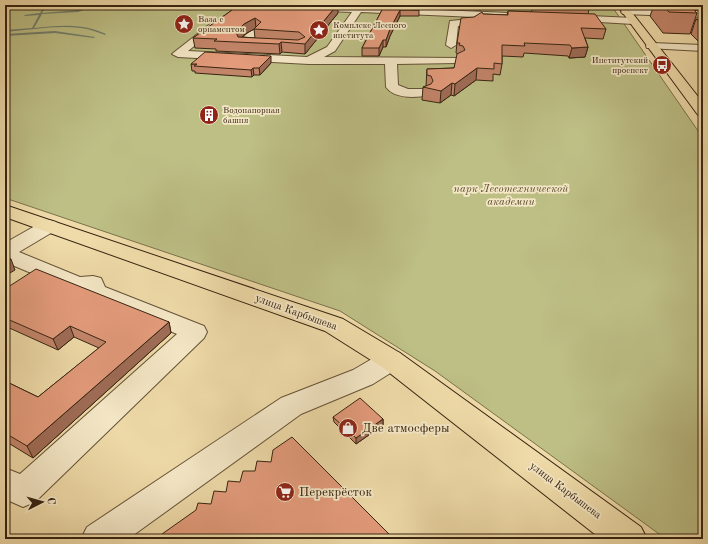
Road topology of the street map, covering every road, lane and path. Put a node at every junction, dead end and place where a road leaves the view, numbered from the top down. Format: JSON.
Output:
{"nodes":[{"id":1,"x":256,"y":5,"type":"edge"},
{"id":2,"x":450,"y":5,"type":"edge"},
{"id":3,"x":280,"y":6,"type":"edge"},
{"id":4,"x":623,"y":8,"type":"edge"},
{"id":5,"x":674,"y":10,"type":"edge"},
{"id":6,"x":355,"y":13,"type":"junction"},
{"id":7,"x":440,"y":13,"type":"junction"},
{"id":8,"x":703,"y":14,"type":"edge"},
{"id":9,"x":476,"y":15,"type":"junction"},
{"id":10,"x":290,"y":16,"type":"edge"},
{"id":11,"x":515,"y":16,"type":"edge"},
{"id":12,"x":561,"y":18,"type":"edge"},
{"id":13,"x":224,"y":19,"type":"edge"},
{"id":14,"x":633,"y":21,"type":"junction"},
{"id":15,"x":697,"y":24,"type":"edge"},
{"id":16,"x":255,"y":32,"type":"edge"},
{"id":17,"x":275,"y":44,"type":"edge"},
{"id":18,"x":451,"y":45,"type":"dead end"},
{"id":19,"x":314,"y":46,"type":"edge"},
{"id":20,"x":652,"y":46,"type":"junction"},
{"id":21,"x":333,"y":47,"type":"junction"},
{"id":22,"x":703,"y":48,"type":"edge"},
{"id":23,"x":457,"y":60,"type":"edge"},
{"id":24,"x":306,"y":61,"type":"junction"},
{"id":25,"x":391,"y":61,"type":"junction"},
{"id":26,"x":424,"y":92,"type":"edge"},
{"id":27,"x":703,"y":112,"type":"edge"},
{"id":28,"x":5,"y":211,"type":"edge"},
{"id":29,"x":48,"y":226,"type":"junction"},
{"id":30,"x":5,"y":253,"type":"edge"},
{"id":31,"x":392,"y":360,"type":"junction"},
{"id":32,"x":5,"y":482,"type":"edge"},
{"id":33,"x":99,"y":539,"type":"edge"},
{"id":34,"x":629,"y":539,"type":"edge"}],
"edges":[{"from":1,"to":3,"type":"street"},
{"from":2,"to":7,"type":"street"},
{"from":3,"to":6,"type":"street"},
{"from":4,"to":5,"type":"street"},
{"from":4,"to":14,"type":"main road"},
{"from":5,"to":8,"type":"street"},
{"from":5,"to":15,"type":"street"},
{"from":6,"to":7,"type":"street"},
{"from":6,"to":10,"type":"street"},
{"from":6,"to":21,"type":"street"},
{"from":7,"to":9,"type":"street"},
{"from":9,"to":11,"type":"street"},
{"from":9,"to":18,"type":"street"},
{"from":12,"to":14,"type":"street"},
{"from":13,"to":24,"type":"street"},
{"from":14,"to":20,"type":"main road"},
{"from":16,"to":17,"type":"street"},
{"from":19,"to":21,"type":"street"},
{"from":20,"to":22,"type":"street"},
{"from":20,"to":27,"type":"main road"},
{"from":21,"to":24,"type":"street"},
{"from":23,"to":25,"type":"street"},
{"from":24,"to":25,"type":"street"},
{"from":25,"to":26,"type":"street"},
{"from":28,"to":29,"type":"main road","name":"улица Карбышева"},
{"from":29,"to":30,"type":"street"},
{"from":29,"to":31,"type":"main road","name":"улица Карбышева"},
{"from":30,"to":32,"type":"street"},
{"from":31,"to":33,"type":"street"},
{"from":31,"to":34,"type":"main road","name":"улица Карбышева"}]}
